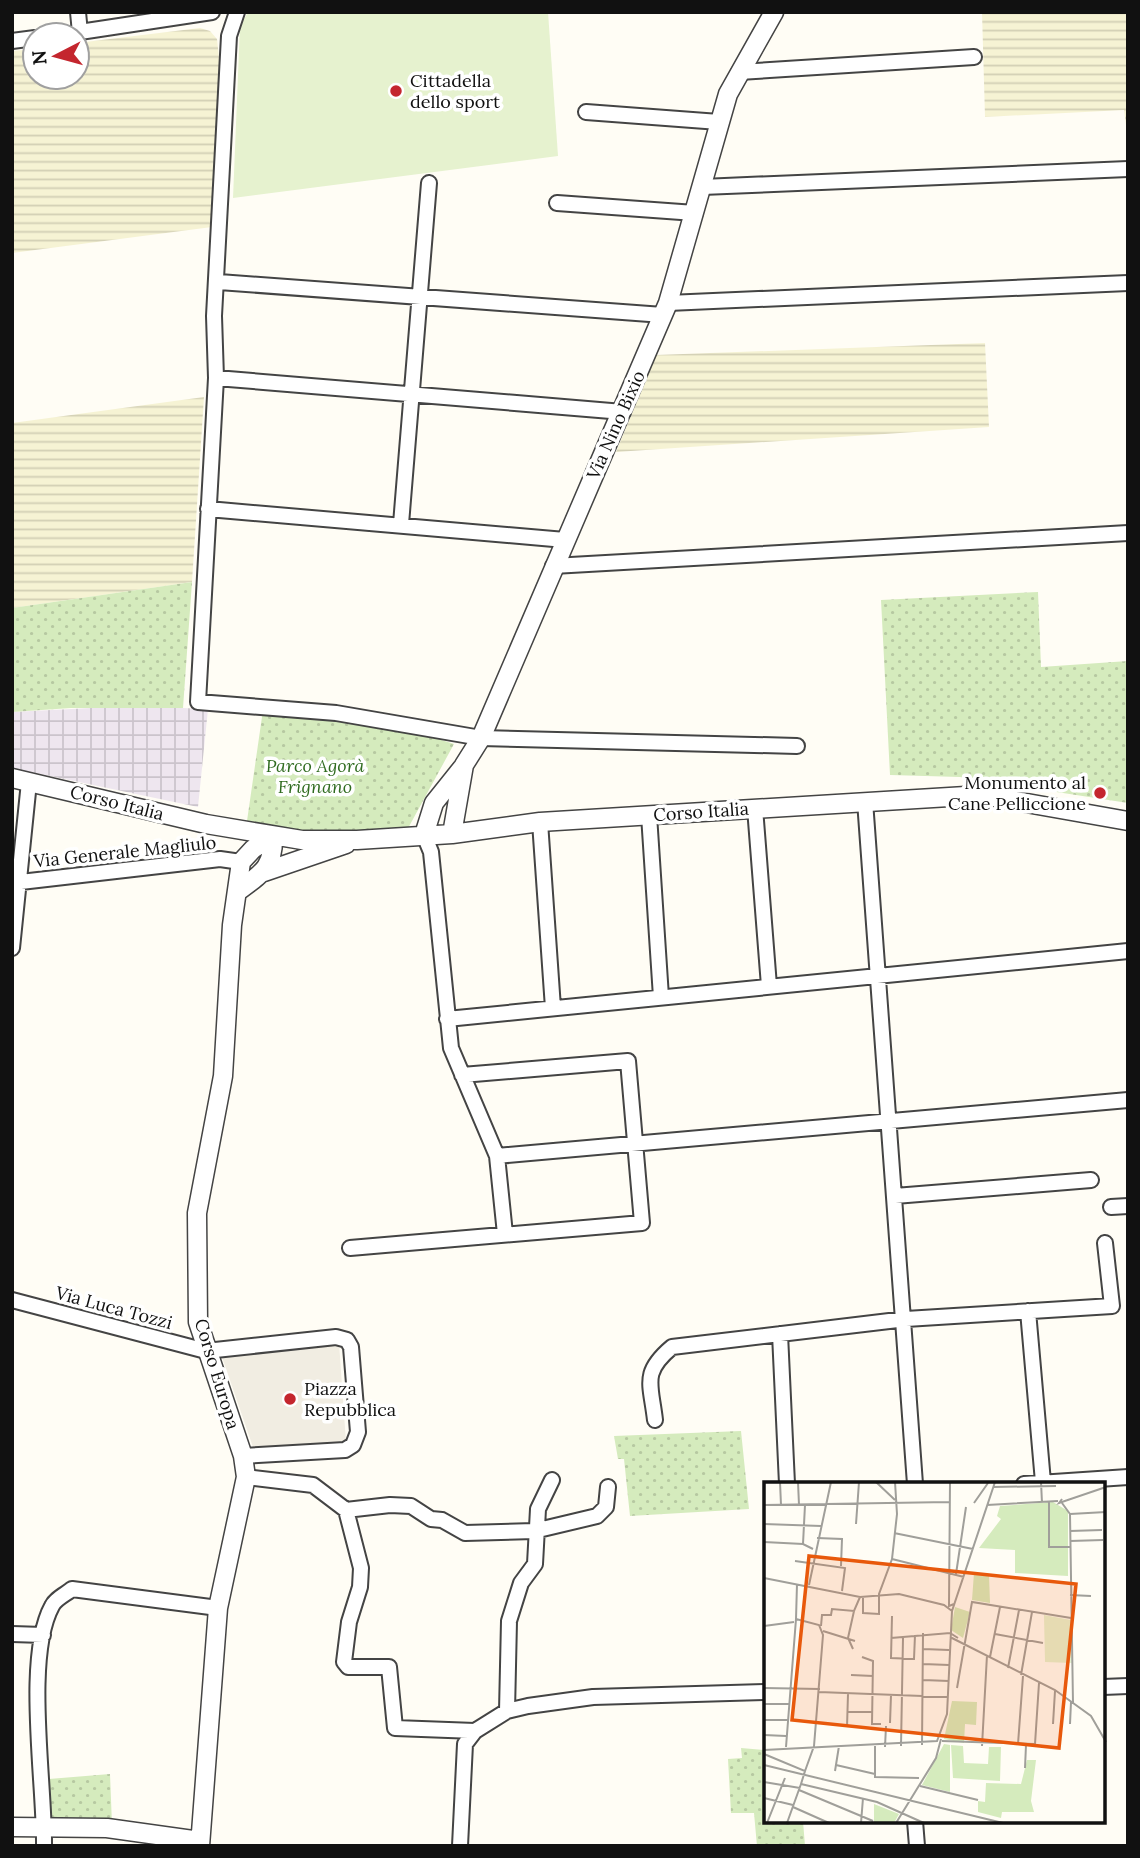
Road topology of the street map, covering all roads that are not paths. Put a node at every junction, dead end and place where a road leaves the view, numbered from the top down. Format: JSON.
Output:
{"nodes":[{"id":1,"x":212,"y":12,"type":"edge"},
{"id":2,"x":237,"y":12,"type":"edge"},
{"id":3,"x":774,"y":12,"type":"edge"},
{"id":4,"x":91,"y":31,"type":"edge"},
{"id":5,"x":974,"y":57,"type":"dead end"},
{"id":6,"x":739,"y":72,"type":"junction"},
{"id":7,"x":586,"y":112,"type":"dead end"},
{"id":8,"x":719,"y":122,"type":"junction"},
{"id":9,"x":1128,"y":169,"type":"edge"},
{"id":10,"x":429,"y":183,"type":"dead end"},
{"id":11,"x":702,"y":187,"type":"junction"},
{"id":12,"x":557,"y":203,"type":"dead end"},
{"id":13,"x":695,"y":213,"type":"junction"},
{"id":14,"x":219,"y":282,"type":"junction"},
{"id":15,"x":1128,"y":283,"type":"edge"},
{"id":16,"x":419,"y":295,"type":"junction"},
{"id":17,"x":665,"y":309,"type":"junction"},
{"id":18,"x":216,"y":378,"type":"junction"},
{"id":19,"x":413,"y":394,"type":"junction"},
{"id":20,"x":623,"y":412,"type":"junction"},
{"id":21,"x":208,"y":509,"type":"junction"},
{"id":22,"x":401,"y":524,"type":"junction"},
{"id":23,"x":1128,"y":533,"type":"edge"},
{"id":24,"x":565,"y":540,"type":"junction"},
{"id":25,"x":553,"y":566,"type":"junction"},
{"id":26,"x":481,"y":738,"type":"junction"},
{"id":27,"x":797,"y":746,"type":"dead end"},
{"id":28,"x":464,"y":765,"type":"junction"},
{"id":29,"x":21,"y":780,"type":"edge"},
{"id":30,"x":865,"y":801,"type":"junction"},
{"id":31,"x":755,"y":808,"type":"junction"},
{"id":32,"x":649,"y":815,"type":"junction"},
{"id":33,"x":1128,"y":821,"type":"edge"},
{"id":34,"x":540,"y":822,"type":"junction"},
{"id":35,"x":222,"y":827,"type":"junction"},
{"id":36,"x":452,"y":834,"type":"junction"},
{"id":37,"x":424,"y":835,"type":"junction"},
{"id":38,"x":17,"y":836,"type":"edge"},
{"id":39,"x":273,"y":836,"type":"junction"},
{"id":40,"x":356,"y":841,"type":"junction"},
{"id":41,"x":241,"y":862,"type":"junction"},
{"id":42,"x":264,"y":872,"type":"junction"},
{"id":43,"x":16,"y":883,"type":"edge"},
{"id":44,"x":237,"y":892,"type":"junction"},
{"id":45,"x":12,"y":948,"type":"edge"},
{"id":46,"x":1128,"y":951,"type":"edge"},
{"id":47,"x":878,"y":974,"type":"junction"},
{"id":48,"x":769,"y":986,"type":"junction"},
{"id":49,"x":661,"y":997,"type":"junction"},
{"id":50,"x":553,"y":1007,"type":"junction"},
{"id":51,"x":447,"y":1018,"type":"junction"},
{"id":52,"x":462,"y":1075,"type":"junction"},
{"id":53,"x":1128,"y":1100,"type":"edge"},
{"id":54,"x":889,"y":1119,"type":"junction"},
{"id":55,"x":637,"y":1146,"type":"junction"},
{"id":56,"x":497,"y":1156,"type":"junction"},
{"id":57,"x":1091,"y":1180,"type":"dead end"},
{"id":58,"x":895,"y":1196,"type":"junction"},
{"id":59,"x":1128,"y":1206,"type":"edge"},
{"id":60,"x":1111,"y":1207,"type":"dead end"},
{"id":61,"x":505,"y":1234,"type":"junction"},
{"id":62,"x":1105,"y":1243,"type":"dead end"},
{"id":63,"x":350,"y":1248,"type":"dead end"},
{"id":64,"x":12,"y":1300,"type":"edge"},
{"id":65,"x":1028,"y":1311,"type":"junction"},
{"id":66,"x":906,"y":1319,"type":"junction"},
{"id":67,"x":780,"y":1334,"type":"junction"},
{"id":68,"x":206,"y":1351,"type":"junction"},
{"id":69,"x":655,"y":1420,"type":"dead end"},
{"id":70,"x":243,"y":1456,"type":"junction"},
{"id":71,"x":1128,"y":1476,"type":"edge"},
{"id":72,"x":246,"y":1477,"type":"junction"},
{"id":73,"x":552,"y":1480,"type":"dead end"},
{"id":74,"x":787,"y":1482,"type":"edge"},
{"id":75,"x":915,"y":1482,"type":"edge"},
{"id":76,"x":1043,"y":1482,"type":"edge"},
{"id":77,"x":608,"y":1487,"type":"dead end"},
{"id":78,"x":346,"y":1510,"type":"junction"},
{"id":79,"x":534,"y":1531,"type":"junction"},
{"id":80,"x":218,"y":1608,"type":"junction"},
{"id":81,"x":12,"y":1634,"type":"edge"},
{"id":82,"x":43,"y":1635,"type":"junction"},
{"id":83,"x":1128,"y":1686,"type":"edge"},
{"id":84,"x":1105,"y":1687,"type":"edge"},
{"id":85,"x":764,"y":1692,"type":"edge"},
{"id":86,"x":507,"y":1710,"type":"junction"},
{"id":87,"x":475,"y":1731,"type":"junction"},
{"id":88,"x":915,"y":1823,"type":"edge"},
{"id":89,"x":44,"y":1826,"type":"junction"},
{"id":90,"x":12,"y":1827,"type":"edge"},
{"id":91,"x":200,"y":1843,"type":"edge"},
{"id":92,"x":44,"y":1846,"type":"edge"},
{"id":93,"x":460,"y":1846,"type":"edge"},
{"id":94,"x":917,"y":1846,"type":"edge"}],
"edges":[{"from":1,"to":4,"type":"street"},
{"from":2,"to":14,"type":"street"},
{"from":3,"to":6,"type":"street","name":"Via Nino Bixio"},
{"from":5,"to":6,"type":"street"},
{"from":6,"to":8,"type":"street","name":"Via Nino Bixio"},
{"from":7,"to":8,"type":"street"},
{"from":8,"to":11,"type":"street","name":"Via Nino Bixio"},
{"from":9,"to":11,"type":"street"},
{"from":10,"to":16,"type":"street"},
{"from":11,"to":13,"type":"street","name":"Via Nino Bixio"},
{"from":12,"to":13,"type":"street"},
{"from":13,"to":17,"type":"street","name":"Via Nino Bixio"},
{"from":14,"to":16,"type":"street"},
{"from":14,"to":18,"type":"street"},
{"from":15,"to":17,"type":"street"},
{"from":16,"to":17,"type":"street"},
{"from":16,"to":19,"type":"street"},
{"from":17,"to":20,"type":"street","name":"Via Nino Bixio"},
{"from":18,"to":19,"type":"street"},
{"from":18,"to":21,"type":"street"},
{"from":19,"to":20,"type":"street"},
{"from":19,"to":22,"type":"street"},
{"from":20,"to":24,"type":"street","name":"Via Nino Bixio"},
{"from":21,"to":22,"type":"street"},
{"from":21,"to":26,"type":"street"},
{"from":22,"to":24,"type":"street"},
{"from":23,"to":25,"type":"street"},
{"from":24,"to":25,"type":"street","name":"Via Nino Bixio"},
{"from":25,"to":26,"type":"street","name":"Via Nino Bixio"},
{"from":26,"to":27,"type":"street"},
{"from":26,"to":28,"type":"street","name":"Via Nino Bixio"},
{"from":28,"to":36,"type":"street","name":"Via Nino Bixio"},
{"from":28,"to":37,"type":"street"},
{"from":29,"to":35,"type":"street","name":"Corso Italia"},
{"from":29,"to":38,"type":"street"},
{"from":30,"to":31,"type":"street","name":"Corso Italia"},
{"from":30,"to":33,"type":"street","name":"Corso Italia"},
{"from":30,"to":47,"type":"street"},
{"from":31,"to":32,"type":"street","name":"Corso Italia"},
{"from":31,"to":48,"type":"street"},
{"from":32,"to":34,"type":"street","name":"Corso Italia"},
{"from":32,"to":49,"type":"street"},
{"from":34,"to":36,"type":"street","name":"Corso Italia"},
{"from":34,"to":50,"type":"street"},
{"from":35,"to":39,"type":"street","name":"Corso Italia"},
{"from":35,"to":41,"type":"street"},
{"from":36,"to":37,"type":"street","name":"Corso Italia"},
{"from":37,"to":40,"type":"street","name":"Corso Italia"},
{"from":37,"to":51,"type":"street"},
{"from":38,"to":43,"type":"street"},
{"from":39,"to":40,"type":"street","name":"Corso Italia"},
{"from":39,"to":41,"type":"street"},
{"from":39,"to":42,"type":"street"},
{"from":40,"to":42,"type":"street"},
{"from":41,"to":43,"type":"street","name":"Via Generale Magliulo"},
{"from":41,"to":44,"type":"street"},
{"from":42,"to":44,"type":"street"},
{"from":43,"to":45,"type":"street"},
{"from":44,"to":68,"type":"street","name":"Corso Europa"},
{"from":46,"to":47,"type":"street"},
{"from":47,"to":48,"type":"street"},
{"from":47,"to":54,"type":"street"},
{"from":48,"to":49,"type":"street"},
{"from":49,"to":50,"type":"street"},
{"from":50,"to":51,"type":"street"},
{"from":51,"to":52,"type":"street"},
{"from":52,"to":55,"type":"street"},
{"from":52,"to":56,"type":"street"},
{"from":53,"to":54,"type":"street"},
{"from":54,"to":55,"type":"street"},
{"from":54,"to":58,"type":"street"},
{"from":55,"to":56,"type":"street"},
{"from":55,"to":61,"type":"street"},
{"from":56,"to":61,"type":"street"},
{"from":57,"to":58,"type":"street"},
{"from":58,"to":66,"type":"street"},
{"from":59,"to":60,"type":"street"},
{"from":61,"to":63,"type":"street"},
{"from":62,"to":65,"type":"street"},
{"from":64,"to":68,"type":"street","name":"Via Luca Tozzi"},
{"from":65,"to":66,"type":"street"},
{"from":65,"to":76,"type":"street"},
{"from":66,"to":67,"type":"street"},
{"from":66,"to":75,"type":"street"},
{"from":67,"to":69,"type":"street"},
{"from":67,"to":74,"type":"street"},
{"from":68,"to":70,"type":"street","name":"Corso Europa"},
{"from":68,"to":70,"type":"street"},
{"from":70,"to":72,"type":"street","name":"Corso Europa"},
{"from":71,"to":76,"type":"street"},
{"from":72,"to":78,"type":"street"},
{"from":72,"to":80,"type":"street","name":"Corso Europa"},
{"from":73,"to":79,"type":"street"},
{"from":77,"to":79,"type":"street"},
{"from":78,"to":79,"type":"street"},
{"from":78,"to":87,"type":"street"},
{"from":79,"to":86,"type":"street"},
{"from":80,"to":82,"type":"street"},
{"from":80,"to":91,"type":"street","name":"Corso Europa"},
{"from":81,"to":82,"type":"street"},
{"from":82,"to":89,"type":"street"},
{"from":83,"to":84,"type":"street"},
{"from":85,"to":86,"type":"street"},
{"from":86,"to":87,"type":"street"},
{"from":87,"to":93,"type":"street"},
{"from":88,"to":94,"type":"street"},
{"from":89,"to":90,"type":"street"},
{"from":89,"to":91,"type":"street"},
{"from":89,"to":92,"type":"street"}]}
